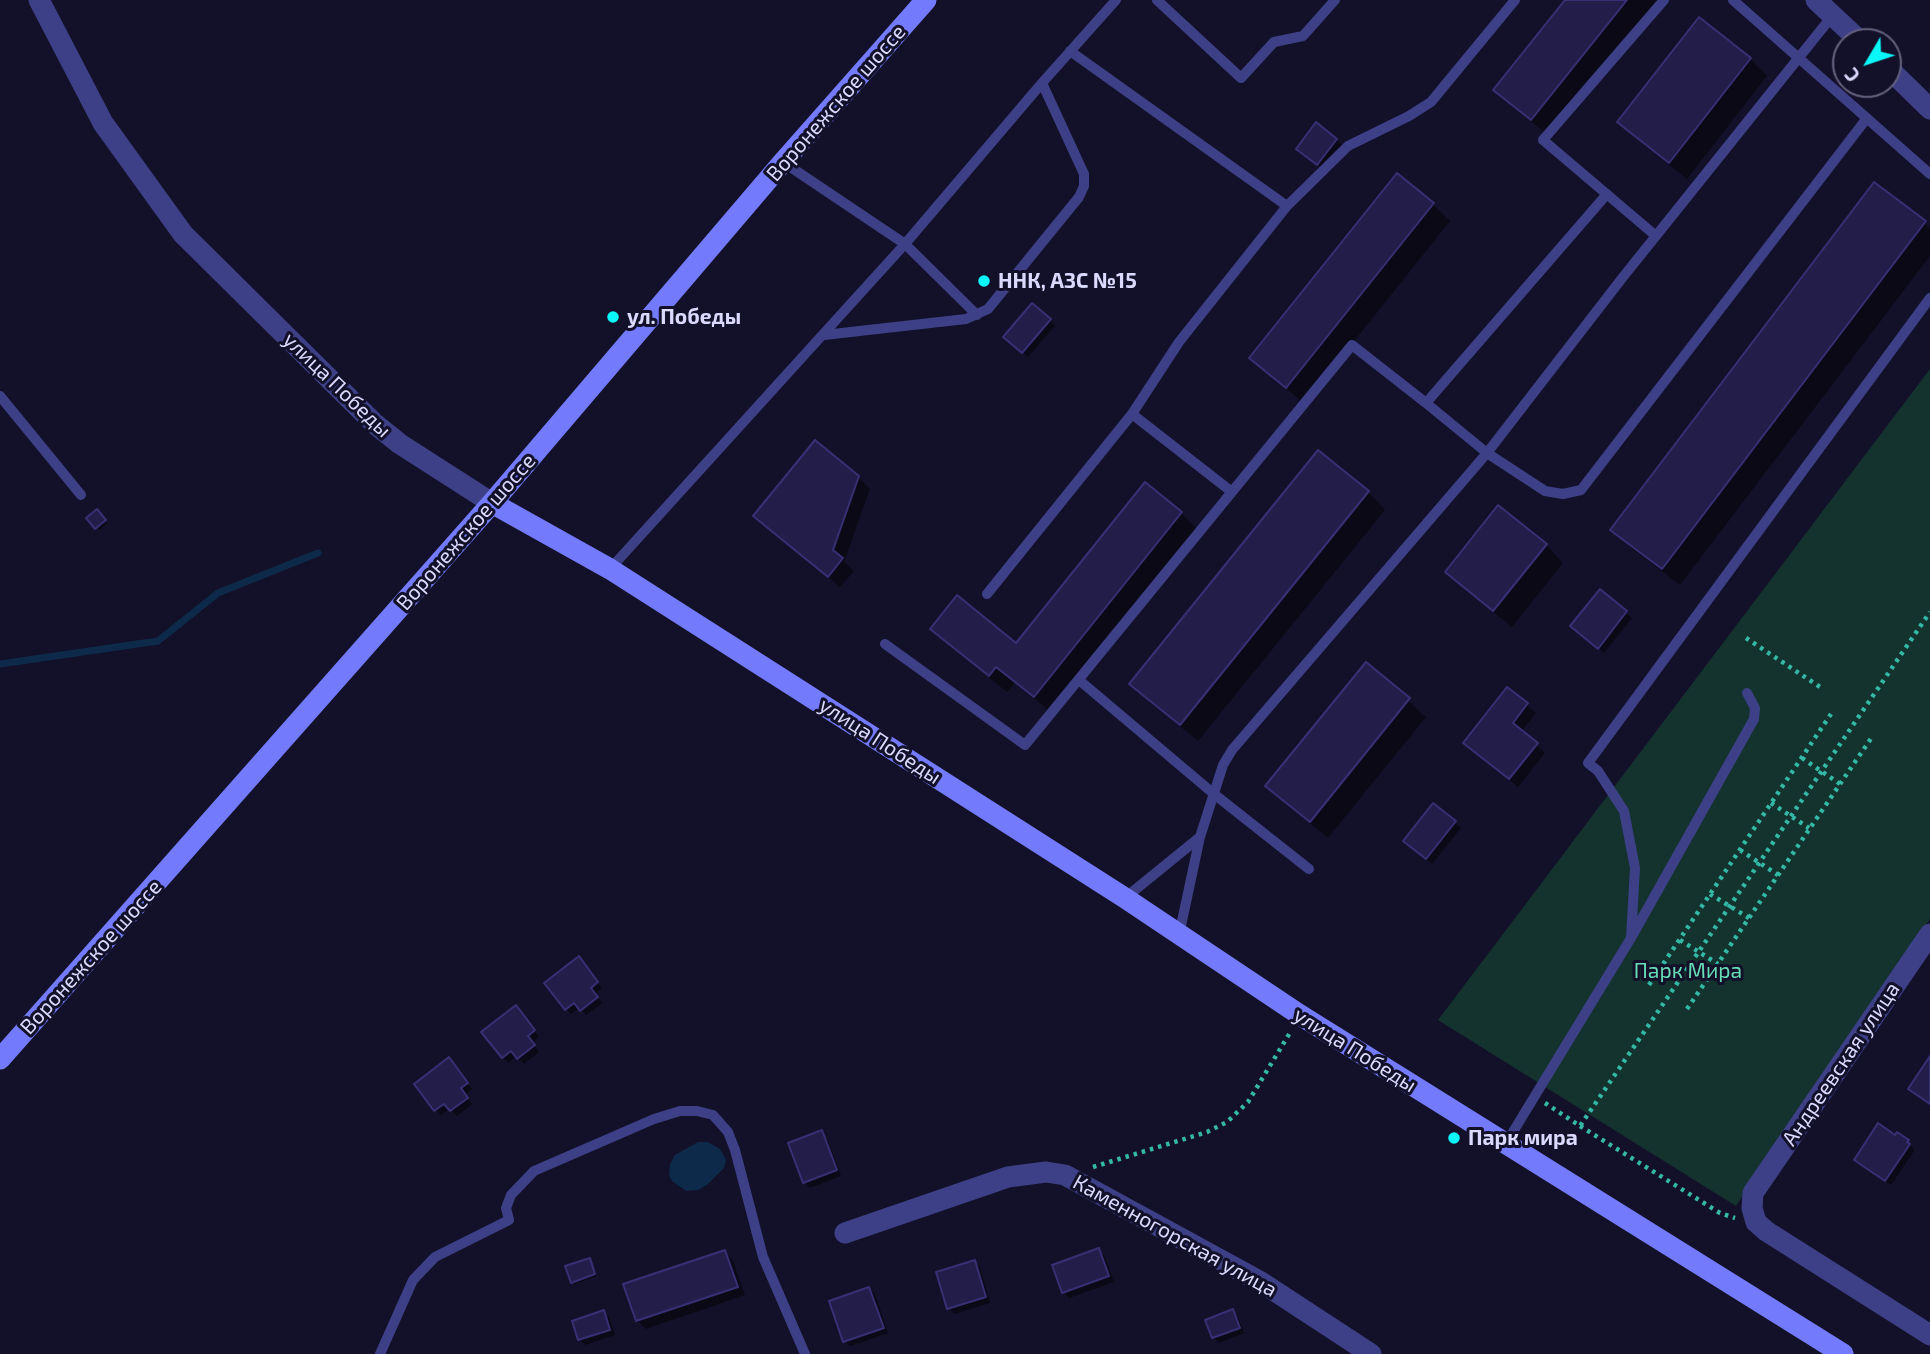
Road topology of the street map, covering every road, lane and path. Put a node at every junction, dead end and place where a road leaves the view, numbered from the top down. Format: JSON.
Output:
{"nodes":[{"id":1,"x":39,"y":0,"type":"edge"},
{"id":2,"x":926,"y":0,"type":"edge"},
{"id":3,"x":1116,"y":0,"type":"edge"},
{"id":4,"x":1157,"y":0,"type":"edge"},
{"id":5,"x":1335,"y":0,"type":"edge"},
{"id":6,"x":1515,"y":0,"type":"edge"},
{"id":7,"x":1664,"y":0,"type":"edge"},
{"id":8,"x":1733,"y":0,"type":"edge"},
{"id":9,"x":1816,"y":0,"type":"edge"},
{"id":10,"x":1833,"y":15,"type":"junction"},
{"id":11,"x":1846,"y":28,"type":"edge"},
{"id":12,"x":1070,"y":51,"type":"junction"},
{"id":13,"x":1798,"y":58,"type":"junction"},
{"id":14,"x":1902,"y":81,"type":"edge"},
{"id":15,"x":1042,"y":83,"type":"junction"},
{"id":16,"x":1930,"y":108,"type":"edge"},
{"id":17,"x":1867,"y":118,"type":"junction"},
{"id":18,"x":783,"y":162,"type":"junction"},
{"id":19,"x":1930,"y":174,"type":"edge"},
{"id":20,"x":1606,"y":194,"type":"junction"},
{"id":21,"x":1287,"y":206,"type":"junction"},
{"id":22,"x":1656,"y":236,"type":"junction"},
{"id":23,"x":905,"y":244,"type":"junction"},
{"id":24,"x":1930,"y":298,"type":"edge"},
{"id":25,"x":977,"y":315,"type":"junction"},
{"id":26,"x":824,"y":335,"type":"junction"},
{"id":27,"x":0,"y":396,"type":"edge"},
{"id":28,"x":1426,"y":403,"type":"junction"},
{"id":29,"x":1132,"y":414,"type":"junction"},
{"id":30,"x":1487,"y":453,"type":"junction"},
{"id":31,"x":1232,"y":492,"type":"junction"},
{"id":32,"x":81,"y":495,"type":"dead end"},
{"id":33,"x":492,"y":503,"type":"junction"},
{"id":34,"x":610,"y":569,"type":"junction"},
{"id":35,"x":987,"y":594,"type":"dead end"},
{"id":36,"x":1930,"y":612,"type":"edge"},
{"id":37,"x":1746,"y":638,"type":"dead end"},
{"id":38,"x":885,"y":644,"type":"dead end"},
{"id":39,"x":1079,"y":680,"type":"junction"},
{"id":40,"x":1820,"y":687,"type":"dead end"},
{"id":41,"x":1747,"y":693,"type":"dead end"},
{"id":42,"x":1833,"y":712,"type":"dead end"},
{"id":43,"x":1872,"y":737,"type":"dead end"},
{"id":44,"x":1802,"y":758,"type":"junction"},
{"id":45,"x":1821,"y":772,"type":"junction"},
{"id":46,"x":1840,"y":784,"type":"junction"},
{"id":47,"x":1214,"y":794,"type":"junction"},
{"id":48,"x":1772,"y":803,"type":"junction"},
{"id":49,"x":1791,"y":816,"type":"junction"},
{"id":50,"x":1810,"y":828,"type":"junction"},
{"id":51,"x":1200,"y":837,"type":"junction"},
{"id":52,"x":1740,"y":850,"type":"junction"},
{"id":53,"x":1759,"y":863,"type":"junction"},
{"id":54,"x":1309,"y":869,"type":"dead end"},
{"id":55,"x":1778,"y":875,"type":"junction"},
{"id":56,"x":1710,"y":894,"type":"junction"},
{"id":57,"x":1125,"y":898,"type":"junction"},
{"id":58,"x":1730,"y":906,"type":"junction"},
{"id":59,"x":1749,"y":918,"type":"junction"},
{"id":60,"x":1930,"y":934,"type":"edge"},
{"id":61,"x":1179,"y":935,"type":"junction"},
{"id":62,"x":1631,"y":938,"type":"junction"},
{"id":63,"x":1680,"y":939,"type":"junction"},
{"id":64,"x":1699,"y":951,"type":"junction"},
{"id":65,"x":1718,"y":964,"type":"junction"},
{"id":66,"x":1649,"y":985,"type":"dead end"},
{"id":67,"x":1687,"y":1009,"type":"dead end"},
{"id":68,"x":1300,"y":1016,"type":"junction"},
{"id":69,"x":0,"y":1059,"type":"edge"},
{"id":70,"x":1535,"y":1097,"type":"junction"},
{"id":71,"x":1580,"y":1126,"type":"junction"},
{"id":72,"x":1505,"y":1145,"type":"junction"},
{"id":73,"x":1065,"y":1175,"type":"junction"},
{"id":74,"x":1756,"y":1222,"type":"junction"},
{"id":75,"x":845,"y":1233,"type":"dead end"},
{"id":76,"x":1930,"y":1335,"type":"edge"},
{"id":77,"x":380,"y":1354,"type":"edge"},
{"id":78,"x":805,"y":1354,"type":"edge"},
{"id":79,"x":1371,"y":1354,"type":"edge"},
{"id":80,"x":1843,"y":1354,"type":"edge"}],
"edges":[{"from":1,"to":33,"type":"street","name":"улица Победы"},
{"from":2,"to":18,"type":"street","name":"Воронежское шоссе"},
{"from":3,"to":12,"type":"lane"},
{"from":4,"to":5,"type":"lane"},
{"from":6,"to":21,"type":"lane"},
{"from":7,"to":20,"type":"lane"},
{"from":8,"to":13,"type":"lane"},
{"from":9,"to":10,"type":"street"},
{"from":10,"to":11,"type":"street"},
{"from":10,"to":13,"type":"lane"},
{"from":12,"to":15,"type":"lane"},
{"from":12,"to":21,"type":"lane"},
{"from":13,"to":17,"type":"lane"},
{"from":13,"to":22,"type":"lane"},
{"from":14,"to":16,"type":"street"},
{"from":15,"to":23,"type":"lane"},
{"from":15,"to":25,"type":"lane"},
{"from":17,"to":19,"type":"lane"},
{"from":17,"to":30,"type":"lane"},
{"from":18,"to":23,"type":"lane"},
{"from":18,"to":33,"type":"street","name":"Воронежское шоссе"},
{"from":20,"to":22,"type":"lane"},
{"from":20,"to":28,"type":"lane"},
{"from":21,"to":29,"type":"lane"},
{"from":22,"to":30,"type":"lane"},
{"from":23,"to":25,"type":"lane"},
{"from":23,"to":26,"type":"lane"},
{"from":24,"to":62,"type":"lane"},
{"from":25,"to":26,"type":"lane"},
{"from":26,"to":34,"type":"lane"},
{"from":27,"to":32,"type":"lane"},
{"from":28,"to":30,"type":"lane"},
{"from":28,"to":31,"type":"lane"},
{"from":29,"to":31,"type":"lane"},
{"from":29,"to":35,"type":"lane"},
{"from":30,"to":47,"type":"lane"},
{"from":31,"to":39,"type":"lane"},
{"from":33,"to":34,"type":"street","name":"улица Победы"},
{"from":33,"to":69,"type":"street","name":"Воронежское шоссе"},
{"from":34,"to":57,"type":"street","name":"улица Победы"},
{"from":36,"to":45,"type":"path"},
{"from":37,"to":40,"type":"path"},
{"from":38,"to":39,"type":"lane"},
{"from":39,"to":47,"type":"lane"},
{"from":41,"to":62,"type":"lane"},
{"from":42,"to":44,"type":"path"},
{"from":43,"to":46,"type":"path"},
{"from":44,"to":45,"type":"path"},
{"from":44,"to":48,"type":"path"},
{"from":45,"to":46,"type":"path"},
{"from":45,"to":49,"type":"path"},
{"from":46,"to":50,"type":"path"},
{"from":47,"to":51,"type":"lane"},
{"from":47,"to":54,"type":"lane"},
{"from":48,"to":49,"type":"path"},
{"from":48,"to":52,"type":"path"},
{"from":49,"to":50,"type":"path"},
{"from":49,"to":53,"type":"path"},
{"from":50,"to":55,"type":"path"},
{"from":51,"to":57,"type":"lane"},
{"from":51,"to":61,"type":"lane"},
{"from":52,"to":53,"type":"path"},
{"from":52,"to":56,"type":"path"},
{"from":53,"to":55,"type":"path"},
{"from":53,"to":58,"type":"path"},
{"from":55,"to":59,"type":"path"},
{"from":56,"to":58,"type":"path"},
{"from":56,"to":63,"type":"path"},
{"from":57,"to":61,"type":"street","name":"улица Победы"},
{"from":58,"to":59,"type":"path"},
{"from":58,"to":64,"type":"path"},
{"from":59,"to":65,"type":"path"},
{"from":60,"to":74,"type":"street","name":"Андреевская улица"},
{"from":61,"to":68,"type":"street","name":"улица Победы"},
{"from":62,"to":70,"type":"lane"},
{"from":63,"to":64,"type":"path"},
{"from":63,"to":66,"type":"path"},
{"from":64,"to":65,"type":"path"},
{"from":64,"to":71,"type":"path"},
{"from":65,"to":67,"type":"path"},
{"from":68,"to":72,"type":"street","name":"улица Победы"},
{"from":68,"to":73,"type":"path"},
{"from":70,"to":71,"type":"path"},
{"from":70,"to":72,"type":"lane"},
{"from":71,"to":74,"type":"path"},
{"from":72,"to":80,"type":"street","name":"улица Победы"},
{"from":73,"to":75,"type":"street","name":"Каменногорская улица"},
{"from":73,"to":79,"type":"street","name":"Каменногорская улица"},
{"from":74,"to":76,"type":"street"},
{"from":77,"to":78,"type":"lane"}]}
